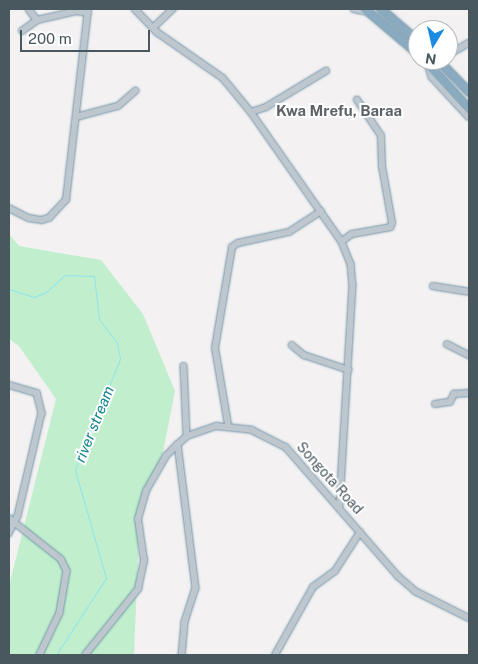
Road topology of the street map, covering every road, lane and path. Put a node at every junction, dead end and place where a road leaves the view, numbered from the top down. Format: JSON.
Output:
{"nodes":[{"id":1,"x":29,"y":9,"type":"edge"},
{"id":2,"x":135,"y":9,"type":"edge"},
{"id":3,"x":173,"y":9,"type":"edge"},
{"id":4,"x":354,"y":9,"type":"edge"},
{"id":5,"x":381,"y":9,"type":"edge"},
{"id":6,"x":367,"y":10,"type":"edge"},
{"id":7,"x":88,"y":11,"type":"edge"},
{"id":8,"x":37,"y":20,"type":"junction"},
{"id":9,"x":153,"y":28,"type":"junction"},
{"id":10,"x":22,"y":31,"type":"dead end"},
{"id":11,"x":408,"y":32,"type":"edge"},
{"id":12,"x":469,"y":43,"type":"edge"},
{"id":13,"x":408,"y":45,"type":"edge"},
{"id":14,"x":458,"y":49,"type":"edge"},
{"id":15,"x":429,"y":70,"type":"edge"},
{"id":16,"x":433,"y":70,"type":"edge"},
{"id":17,"x":449,"y":70,"type":"edge"},
{"id":18,"x":326,"y":71,"type":"dead end"},
{"id":19,"x":135,"y":91,"type":"dead end"},
{"id":20,"x":469,"y":92,"type":"edge"},
{"id":21,"x":357,"y":100,"type":"dead end"},
{"id":22,"x":469,"y":108,"type":"edge"},
{"id":23,"x":251,"y":112,"type":"junction"},
{"id":24,"x":469,"y":117,"type":"edge"},
{"id":25,"x":76,"y":118,"type":"junction"},
{"id":26,"x":9,"y":208,"type":"edge"},
{"id":27,"x":321,"y":212,"type":"junction"},
{"id":28,"x":342,"y":241,"type":"junction"},
{"id":29,"x":433,"y":286,"type":"dead end"},
{"id":30,"x":469,"y":292,"type":"edge"},
{"id":31,"x":446,"y":344,"type":"dead end"},
{"id":32,"x":292,"y":345,"type":"dead end"},
{"id":33,"x":469,"y":355,"type":"edge"},
{"id":34,"x":184,"y":366,"type":"dead end"},
{"id":35,"x":349,"y":370,"type":"junction"},
{"id":36,"x":9,"y":385,"type":"edge"},
{"id":37,"x":469,"y":393,"type":"edge"},
{"id":38,"x":435,"y":404,"type":"dead end"},
{"id":39,"x":228,"y":425,"type":"junction"},
{"id":40,"x":187,"y":436,"type":"junction"},
{"id":41,"x":178,"y":444,"type":"junction"},
{"id":42,"x":340,"y":507,"type":"junction"},
{"id":43,"x":9,"y":518,"type":"edge"},
{"id":44,"x":15,"y":522,"type":"junction"},
{"id":45,"x":360,"y":532,"type":"junction"},
{"id":46,"x":9,"y":534,"type":"edge"},
{"id":47,"x":469,"y":618,"type":"edge"},
{"id":48,"x":40,"y":655,"type":"edge"},
{"id":49,"x":85,"y":655,"type":"edge"},
{"id":50,"x":182,"y":655,"type":"edge"},
{"id":51,"x":275,"y":655,"type":"edge"}],
"edges":[{"from":1,"to":8,"type":"street"},
{"from":2,"to":9,"type":"street"},
{"from":3,"to":9,"type":"street"},
{"from":4,"to":6,"type":"street"},
{"from":5,"to":11,"type":"highway"},
{"from":6,"to":13,"type":"highway"},
{"from":7,"to":8,"type":"street"},
{"from":7,"to":25,"type":"street"},
{"from":8,"to":10,"type":"street"},
{"from":9,"to":23,"type":"street"},
{"from":12,"to":14,"type":"street"},
{"from":15,"to":24,"type":"street"},
{"from":16,"to":22,"type":"highway"},
{"from":17,"to":20,"type":"highway"},
{"from":18,"to":23,"type":"street"},
{"from":19,"to":25,"type":"street"},
{"from":21,"to":28,"type":"street"},
{"from":23,"to":27,"type":"street"},
{"from":25,"to":26,"type":"street"},
{"from":27,"to":28,"type":"street"},
{"from":27,"to":39,"type":"street"},
{"from":28,"to":35,"type":"street"},
{"from":29,"to":30,"type":"street"},
{"from":31,"to":33,"type":"street"},
{"from":32,"to":35,"type":"street"},
{"from":34,"to":40,"type":"street"},
{"from":35,"to":42,"type":"street"},
{"from":36,"to":44,"type":"street"},
{"from":37,"to":38,"type":"street"},
{"from":39,"to":40,"type":"street","name":"Songota Road"},
{"from":39,"to":42,"type":"street","name":"Songota Road"},
{"from":40,"to":41,"type":"street","name":"Songota Road"},
{"from":41,"to":49,"type":"street","name":"Songota Road"},
{"from":41,"to":50,"type":"street"},
{"from":42,"to":45,"type":"street","name":"Songota Road"},
{"from":43,"to":44,"type":"street"},
{"from":44,"to":46,"type":"street"},
{"from":44,"to":48,"type":"street"},
{"from":45,"to":47,"type":"street","name":"Songota Road"},
{"from":45,"to":51,"type":"street"}]}
